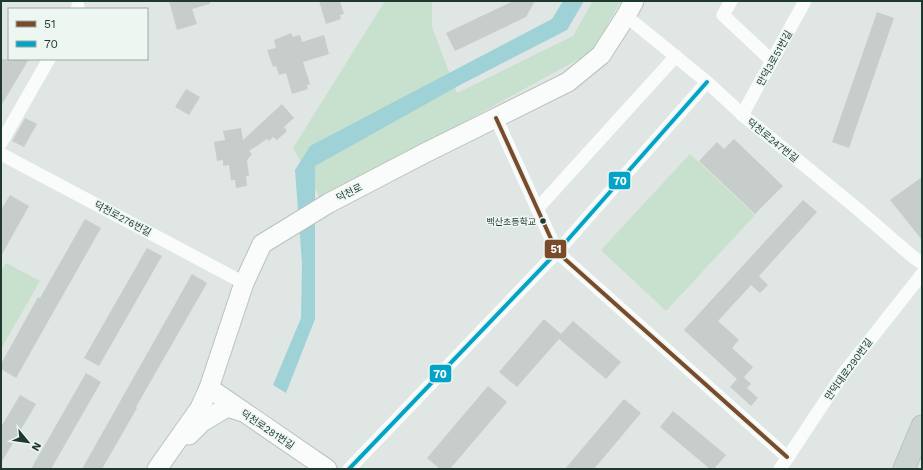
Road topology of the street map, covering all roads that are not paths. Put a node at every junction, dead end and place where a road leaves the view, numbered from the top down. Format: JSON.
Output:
{"nodes":[{"id":1,"x":731,"y":1,"type":"edge"},
{"id":2,"x":805,"y":1,"type":"edge"},
{"id":3,"x":630,"y":8,"type":"edge"},
{"id":4,"x":676,"y":56,"type":"junction"},
{"id":5,"x":48,"y":60,"type":"edge"},
{"id":6,"x":772,"y":61,"type":"junction"},
{"id":7,"x":707,"y":82,"type":"junction"},
{"id":8,"x":742,"y":115,"type":"junction"},
{"id":9,"x":496,"y":118,"type":"junction"},
{"id":10,"x":1,"y":143,"type":"edge"},
{"id":11,"x":1,"y":154,"type":"edge"},
{"id":12,"x":537,"y":209,"type":"junction"},
{"id":13,"x":557,"y":252,"type":"junction"},
{"id":14,"x":922,"y":263,"type":"edge"},
{"id":15,"x":922,"y":274,"type":"edge"},
{"id":16,"x":244,"y":283,"type":"junction"},
{"id":17,"x":209,"y":388,"type":"junction"},
{"id":18,"x":244,"y":412,"type":"junction"},
{"id":19,"x":922,"y":426,"type":"edge"},
{"id":20,"x":787,"y":457,"type":"junction"},
{"id":21,"x":159,"y":467,"type":"edge"},
{"id":22,"x":327,"y":469,"type":"edge"},
{"id":23,"x":349,"y":469,"type":"edge"},
{"id":24,"x":780,"y":469,"type":"edge"},
{"id":25,"x":904,"y":469,"type":"edge"}],
"edges":[{"from":1,"to":6,"type":"street"},
{"from":2,"to":6,"type":"street","name":"만덕3로51번길"},
{"from":3,"to":4,"type":"street","name":"덕천로247번길"},
{"from":3,"to":9,"type":"main road","name":"덕천로"},
{"from":4,"to":7,"type":"street","name":"덕천로247번길"},
{"from":4,"to":12,"type":"street"},
{"from":5,"to":10,"type":"street"},
{"from":6,"to":8,"type":"street","name":"만덕3로51번길"},
{"from":7,"to":8,"type":"street","name":"덕천로247번길"},
{"from":7,"to":13,"type":"street"},
{"from":8,"to":14,"type":"street","name":"덕천로247번길"},
{"from":9,"to":12,"type":"street"},
{"from":9,"to":16,"type":"main road","name":"덕천로"},
{"from":11,"to":16,"type":"street","name":"덕천로276번길"},
{"from":12,"to":13,"type":"street"},
{"from":13,"to":20,"type":"street"},
{"from":13,"to":23,"type":"street"},
{"from":15,"to":20,"type":"street","name":"만덕대로290번길"},
{"from":16,"to":17,"type":"main road","name":"덕천로"},
{"from":17,"to":18,"type":"main road","name":"덕천로281번길"},
{"from":17,"to":21,"type":"main road","name":"덕천로"},
{"from":18,"to":21,"type":"main road"},
{"from":18,"to":22,"type":"main road","name":"덕천로281번길"},
{"from":19,"to":25,"type":"main road"},
{"from":20,"to":24,"type":"street","name":"만덕대로290번길"}]}
